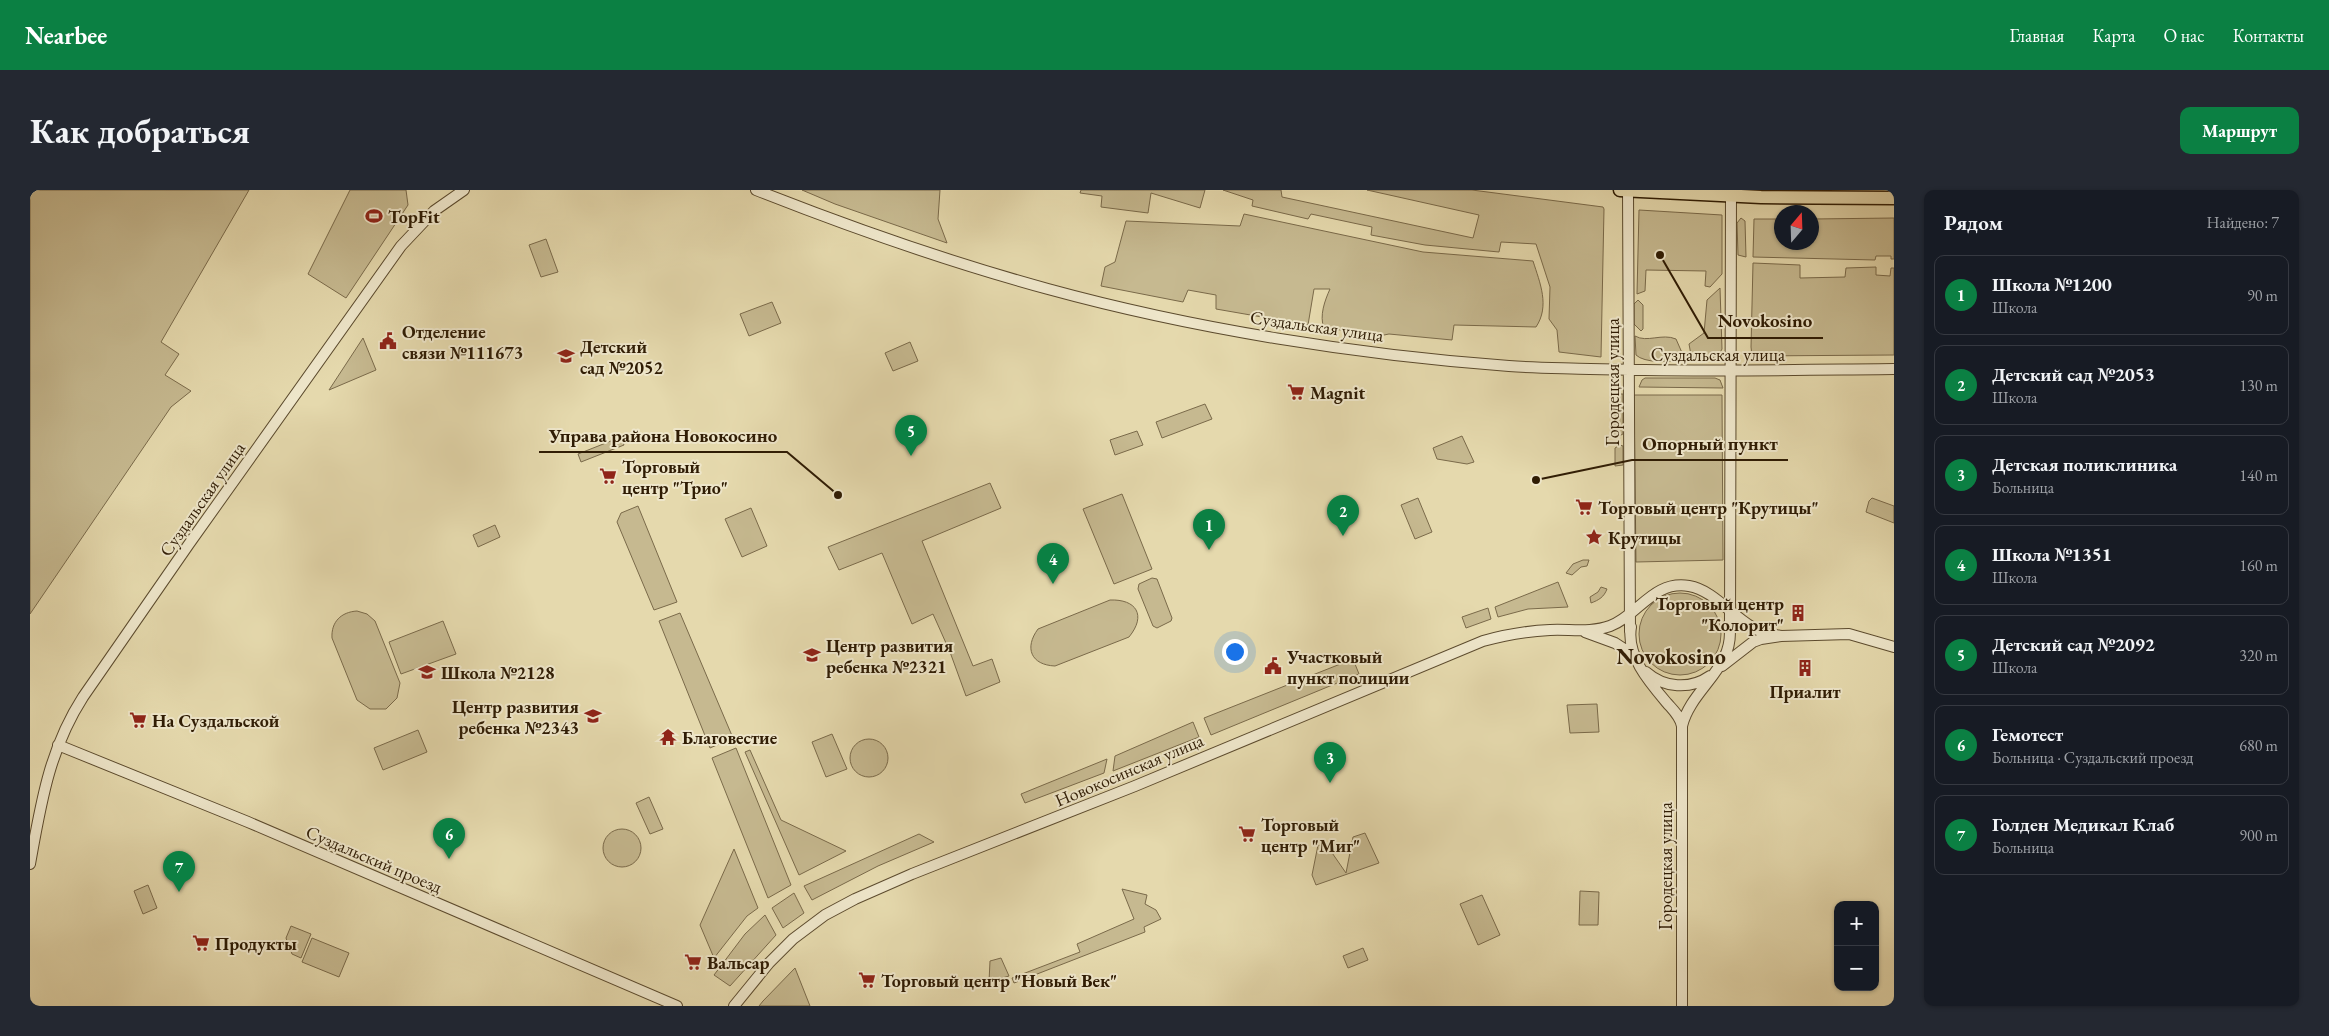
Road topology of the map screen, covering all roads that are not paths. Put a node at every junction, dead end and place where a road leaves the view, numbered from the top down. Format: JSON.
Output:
{"nodes":[{"id":1,"x":464,"y":190,"type":"edge"},
{"id":2,"x":756,"y":190,"type":"edge"},
{"id":3,"x":1626,"y":190,"type":"edge"},
{"id":4,"x":1730,"y":193,"type":"edge"},
{"id":5,"x":1757,"y":194,"type":"edge"},
{"id":6,"x":1894,"y":198,"type":"edge"},
{"id":7,"x":1894,"y":369,"type":"edge"},
{"id":8,"x":1629,"y":370,"type":"junction"},
{"id":9,"x":1730,"y":370,"type":"junction"},
{"id":10,"x":1647,"y":598,"type":"junction"},
{"id":11,"x":1715,"y":600,"type":"junction"},
{"id":12,"x":1630,"y":613,"type":"junction"},
{"id":13,"x":1731,"y":613,"type":"junction"},
{"id":14,"x":1730,"y":629,"type":"junction"},
{"id":15,"x":1572,"y":630,"type":"junction"},
{"id":16,"x":1630,"y":632,"type":"junction"},
{"id":17,"x":1781,"y":636,"type":"junction"},
{"id":18,"x":1894,"y":647,"type":"edge"},
{"id":19,"x":1637,"y":660,"type":"junction"},
{"id":20,"x":1717,"y":670,"type":"junction"},
{"id":21,"x":1682,"y":726,"type":"junction"},
{"id":22,"x":58,"y":745,"type":"junction"},
{"id":23,"x":30,"y":864,"type":"edge"},
{"id":24,"x":677,"y":1006,"type":"edge"},
{"id":25,"x":734,"y":1006,"type":"edge"},
{"id":26,"x":1682,"y":1006,"type":"edge"}],
"edges":[{"from":1,"to":22,"type":"street","name":"Суздальская улица"},
{"from":2,"to":8,"type":"street","name":"Суздальская улица"},
{"from":3,"to":4,"type":"main road"},
{"from":3,"to":8,"type":"street","name":"Городецкая улица"},
{"from":4,"to":5,"type":"main road"},
{"from":4,"to":9,"type":"street"},
{"from":5,"to":6,"type":"main road"},
{"from":7,"to":9,"type":"street","name":"Суздальская улица"},
{"from":8,"to":9,"type":"street","name":"Суздальская улица"},
{"from":8,"to":12,"type":"street","name":"Городецкая улица"},
{"from":9,"to":13,"type":"street"},
{"from":10,"to":11,"type":"street"},
{"from":10,"to":12,"type":"street","name":"Новокосинская улица"},
{"from":10,"to":16,"type":"street"},
{"from":11,"to":13,"type":"street"},
{"from":11,"to":14,"type":"street"},
{"from":12,"to":15,"type":"street","name":"Новокосинская улица"},
{"from":12,"to":16,"type":"street","name":"Городецкая улица"},
{"from":13,"to":14,"type":"street"},
{"from":13,"to":17,"type":"street"},
{"from":14,"to":20,"type":"street"},
{"from":15,"to":19,"type":"street"},
{"from":15,"to":25,"type":"street","name":"Новокосинская улица"},
{"from":16,"to":19,"type":"street"},
{"from":17,"to":18,"type":"street"},
{"from":17,"to":20,"type":"street"},
{"from":19,"to":20,"type":"street"},
{"from":19,"to":21,"type":"street"},
{"from":20,"to":21,"type":"street"},
{"from":21,"to":26,"type":"street","name":"Городецкая улица"},
{"from":22,"to":23,"type":"street","name":"Суздальская улица"},
{"from":22,"to":24,"type":"street","name":"Суздальский проезд"}]}
